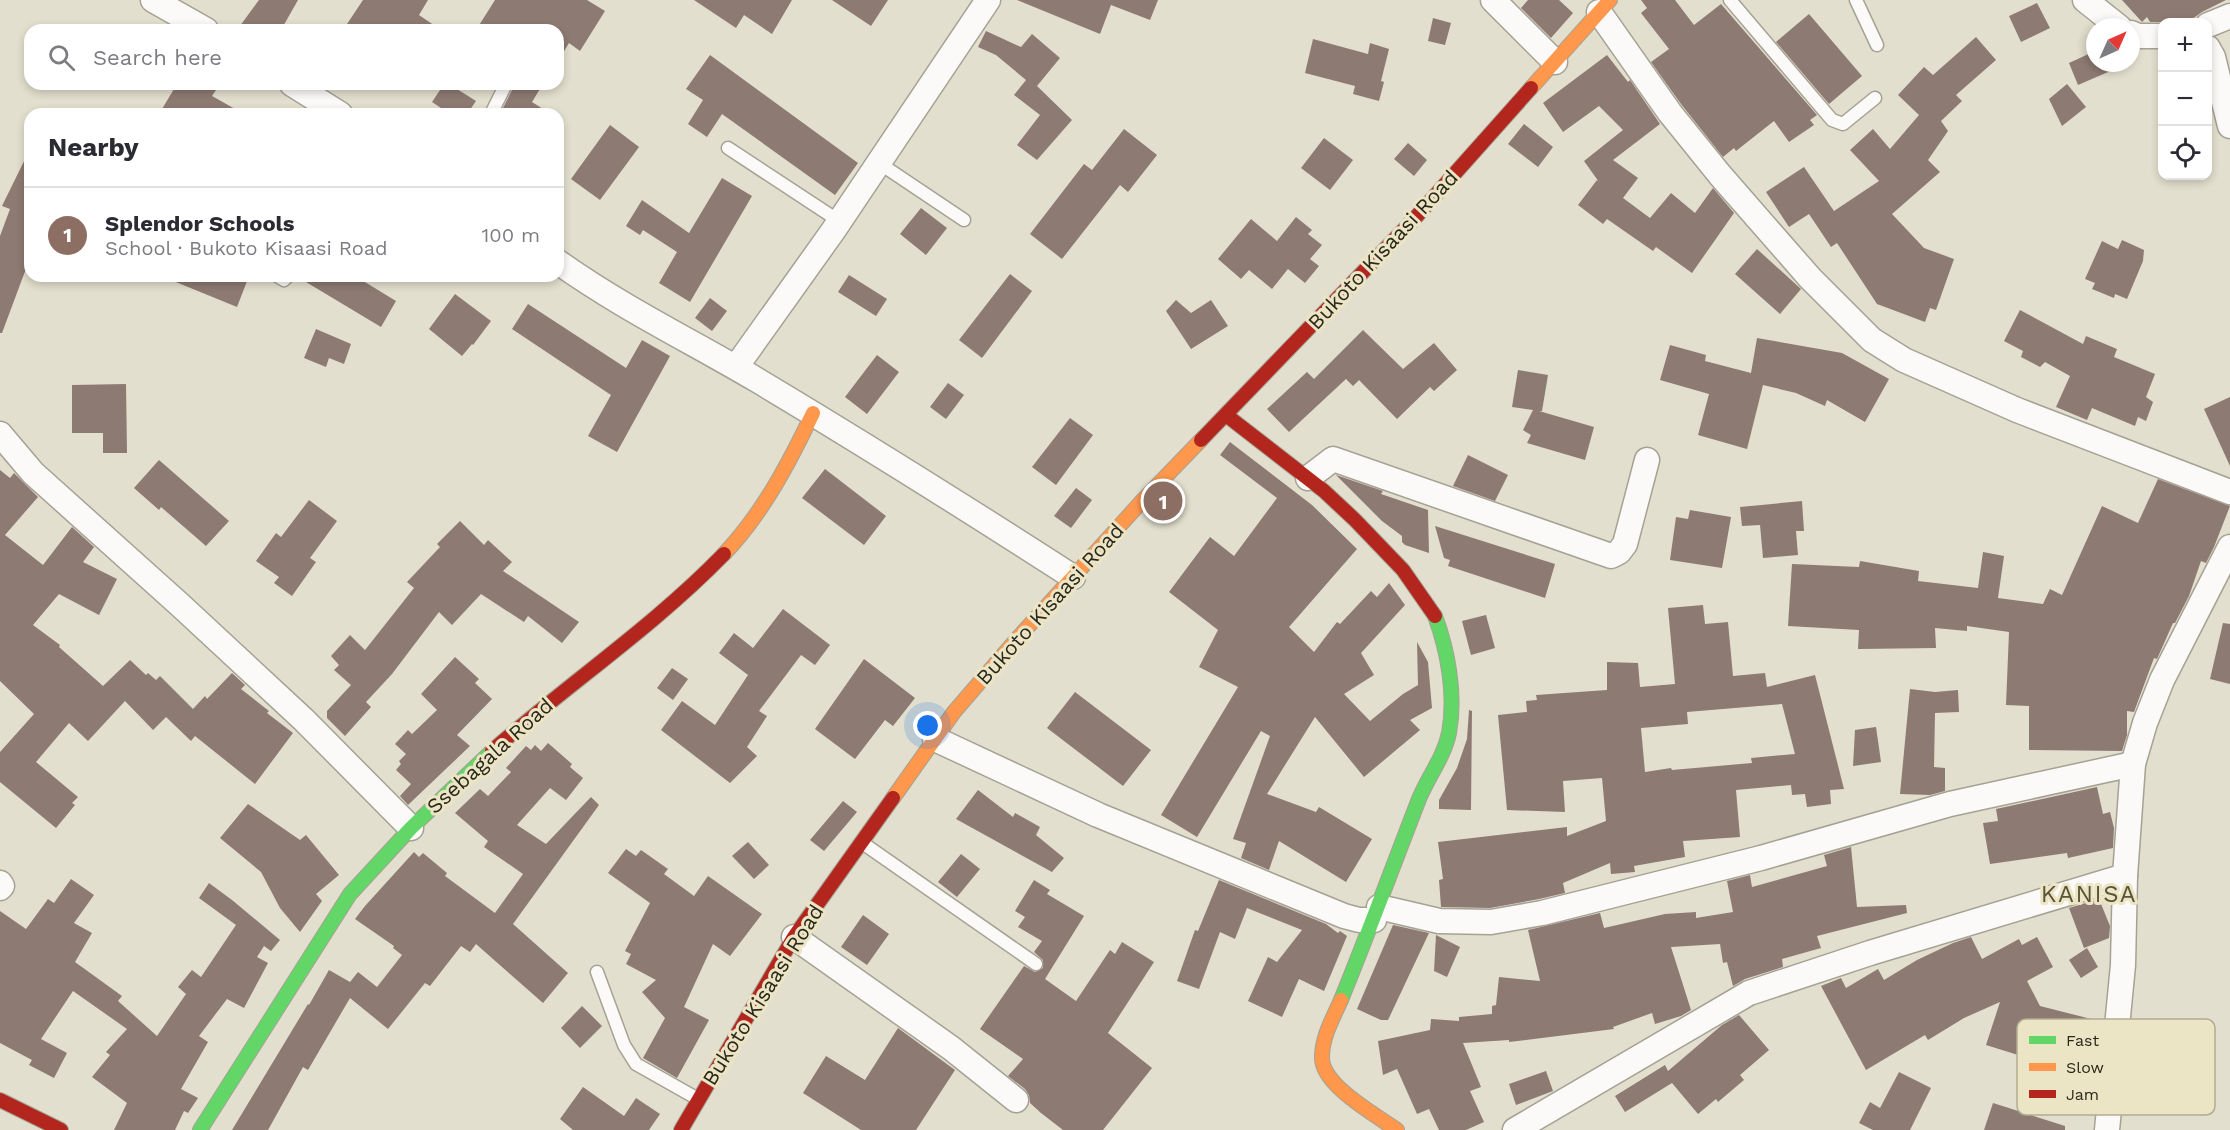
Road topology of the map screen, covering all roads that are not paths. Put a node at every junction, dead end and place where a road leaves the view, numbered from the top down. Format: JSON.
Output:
{"nodes":[{"id":1,"x":153,"y":0,"type":"edge"},
{"id":2,"x":988,"y":0,"type":"edge"},
{"id":3,"x":1493,"y":0,"type":"edge"},
{"id":4,"x":1730,"y":0,"type":"edge"},
{"id":5,"x":1856,"y":0,"type":"edge"},
{"id":6,"x":2085,"y":0,"type":"edge"},
{"id":7,"x":182,"y":6,"type":"edge"},
{"id":8,"x":1605,"y":6,"type":"edge"},
{"id":9,"x":2230,"y":16,"type":"edge"},
{"id":10,"x":2108,"y":18,"type":"edge"},
{"id":11,"x":2212,"y":23,"type":"edge"},
{"id":12,"x":200,"y":24,"type":"edge"},
{"id":13,"x":2140,"y":36,"type":"edge"},
{"id":14,"x":2158,"y":36,"type":"edge"},
{"id":15,"x":1877,"y":45,"type":"dead end"},
{"id":16,"x":2212,"y":55,"type":"edge"},
{"id":17,"x":1555,"y":62,"type":"junction"},
{"id":18,"x":302,"y":90,"type":"edge"},
{"id":19,"x":503,"y":90,"type":"edge"},
{"id":20,"x":1875,"y":98,"type":"dead end"},
{"id":21,"x":330,"y":108,"type":"edge"},
{"id":22,"x":494,"y":108,"type":"edge"},
{"id":23,"x":2230,"y":126,"type":"edge"},
{"id":24,"x":729,"y":148,"type":"dead end"},
{"id":25,"x":879,"y":163,"type":"junction"},
{"id":26,"x":964,"y":220,"type":"dead end"},
{"id":27,"x":839,"y":221,"type":"junction"},
{"id":28,"x":564,"y":266,"type":"edge"},
{"id":29,"x":735,"y":368,"type":"junction"},
{"id":30,"x":813,"y":413,"type":"junction"},
{"id":31,"x":1226,"y":415,"type":"junction"},
{"id":32,"x":0,"y":434,"type":"edge"},
{"id":33,"x":1647,"y":460,"type":"dead end"},
{"id":34,"x":1308,"y":478,"type":"junction"},
{"id":35,"x":2230,"y":492,"type":"edge"},
{"id":36,"x":2230,"y":547,"type":"edge"},
{"id":37,"x":1073,"y":578,"type":"junction"},
{"id":38,"x":934,"y":739,"type":"junction"},
{"id":39,"x":2133,"y":764,"type":"junction"},
{"id":40,"x":411,"y":828,"type":"junction"},
{"id":41,"x":863,"y":843,"type":"junction"},
{"id":42,"x":2125,"y":876,"type":"junction"},
{"id":43,"x":0,"y":882,"type":"edge"},
{"id":44,"x":0,"y":888,"type":"edge"},
{"id":45,"x":1376,"y":914,"type":"junction"},
{"id":46,"x":794,"y":938,"type":"junction"},
{"id":47,"x":1036,"y":964,"type":"dead end"},
{"id":48,"x":597,"y":972,"type":"dead end"},
{"id":49,"x":2118,"y":1019,"type":"edge"},
{"id":50,"x":0,"y":1100,"type":"edge"},
{"id":51,"x":699,"y":1100,"type":"junction"},
{"id":52,"x":1016,"y":1100,"type":"dead end"},
{"id":53,"x":2109,"y":1115,"type":"edge"},
{"id":54,"x":61,"y":1130,"type":"edge"},
{"id":55,"x":200,"y":1130,"type":"edge"},
{"id":56,"x":681,"y":1130,"type":"edge"},
{"id":57,"x":1397,"y":1130,"type":"edge"},
{"id":58,"x":1515,"y":1130,"type":"edge"},
{"id":59,"x":2108,"y":1130,"type":"edge"}],
"edges":[{"from":1,"to":7,"type":"street"},
{"from":2,"to":25,"type":"street"},
{"from":3,"to":17,"type":"street"},
{"from":4,"to":20,"type":"lane"},
{"from":5,"to":15,"type":"lane"},
{"from":6,"to":10,"type":"street"},
{"from":7,"to":12,"type":"street"},
{"from":8,"to":17,"type":"street","name":"Bukoto Kisaasi Road"},
{"from":8,"to":35,"type":"street"},
{"from":9,"to":11,"type":"street"},
{"from":13,"to":14,"type":"street"},
{"from":16,"to":23,"type":"street"},
{"from":17,"to":31,"type":"street","name":"Bukoto Kisaasi Road"},
{"from":18,"to":21,"type":"street"},
{"from":19,"to":22,"type":"lane"},
{"from":24,"to":27,"type":"lane"},
{"from":25,"to":26,"type":"lane"},
{"from":25,"to":27,"type":"street"},
{"from":27,"to":29,"type":"street"},
{"from":28,"to":29,"type":"street"},
{"from":29,"to":30,"type":"street"},
{"from":30,"to":37,"type":"street"},
{"from":30,"to":40,"type":"street","name":"Ssebagala Road"},
{"from":31,"to":34,"type":"street"},
{"from":31,"to":37,"type":"street","name":"Bukoto Kisaasi Road"},
{"from":32,"to":40,"type":"street"},
{"from":33,"to":34,"type":"street"},
{"from":34,"to":45,"type":"street"},
{"from":36,"to":39,"type":"street"},
{"from":37,"to":38,"type":"street","name":"Bukoto Kisaasi Road"},
{"from":38,"to":41,"type":"street","name":"Bukoto Kisaasi Road"},
{"from":38,"to":45,"type":"street"},
{"from":39,"to":42,"type":"street"},
{"from":39,"to":45,"type":"street"},
{"from":40,"to":55,"type":"street","name":"Ssebagala Road"},
{"from":41,"to":46,"type":"street","name":"Bukoto Kisaasi Road"},
{"from":41,"to":47,"type":"lane"},
{"from":42,"to":49,"type":"street"},
{"from":42,"to":58,"type":"street"},
{"from":43,"to":44,"type":"street"},
{"from":45,"to":57,"type":"street"},
{"from":46,"to":51,"type":"street","name":"Bukoto Kisaasi Road"},
{"from":46,"to":52,"type":"street"},
{"from":48,"to":51,"type":"lane"},
{"from":50,"to":54,"type":"street"},
{"from":51,"to":56,"type":"street","name":"Bukoto Kisaasi Road"},
{"from":53,"to":59,"type":"street"}]}
